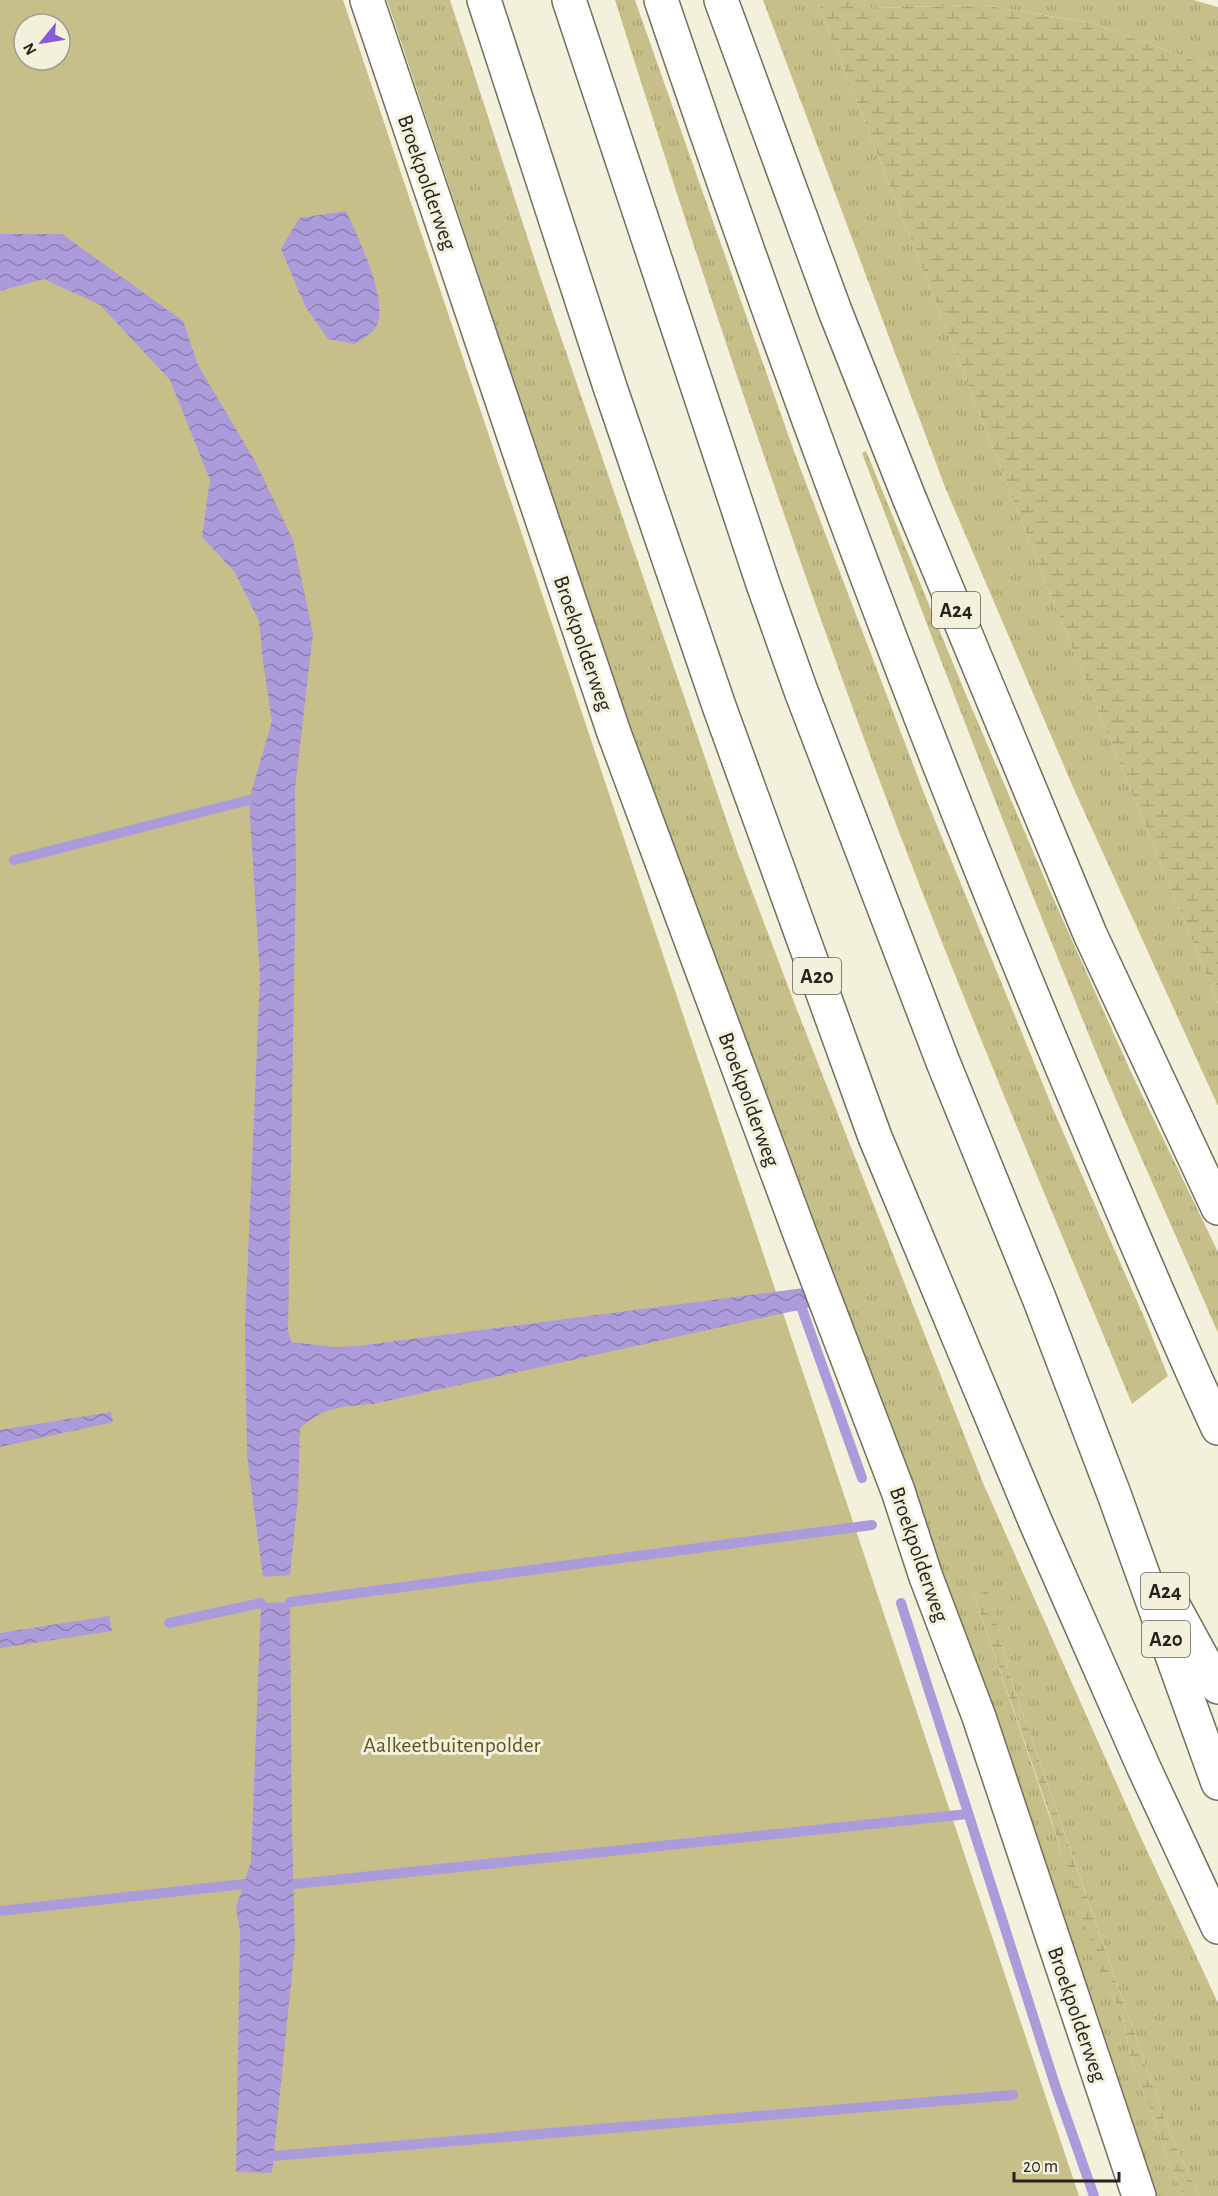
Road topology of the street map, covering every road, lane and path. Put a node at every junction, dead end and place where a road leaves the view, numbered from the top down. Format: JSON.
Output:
{"nodes":[{"id":1,"x":367,"y":0,"type":"edge"},
{"id":2,"x":484,"y":0,"type":"edge"},
{"id":3,"x":569,"y":0,"type":"edge"},
{"id":4,"x":661,"y":0,"type":"edge"},
{"id":5,"x":721,"y":0,"type":"edge"},
{"id":6,"x":1218,"y":1208,"type":"edge"},
{"id":7,"x":1218,"y":1428,"type":"edge"},
{"id":8,"x":1114,"y":1494,"type":"junction"},
{"id":9,"x":1218,"y":1687,"type":"edge"},
{"id":10,"x":1218,"y":1783,"type":"edge"},
{"id":11,"x":1218,"y":1927,"type":"edge"},
{"id":12,"x":1139,"y":2196,"type":"edge"}],
"edges":[{"from":1,"to":12,"type":"main road","name":"Broekpolderweg"},
{"from":2,"to":11,"type":"main road","number":"A20"},
{"from":3,"to":8,"type":"main road","number":"A20"},
{"from":4,"to":7,"type":"main road"},
{"from":5,"to":6,"type":"main road","number":"A24"},
{"from":8,"to":9,"type":"main road","number":"A24"},
{"from":8,"to":10,"type":"main road","number":"A20"}]}
